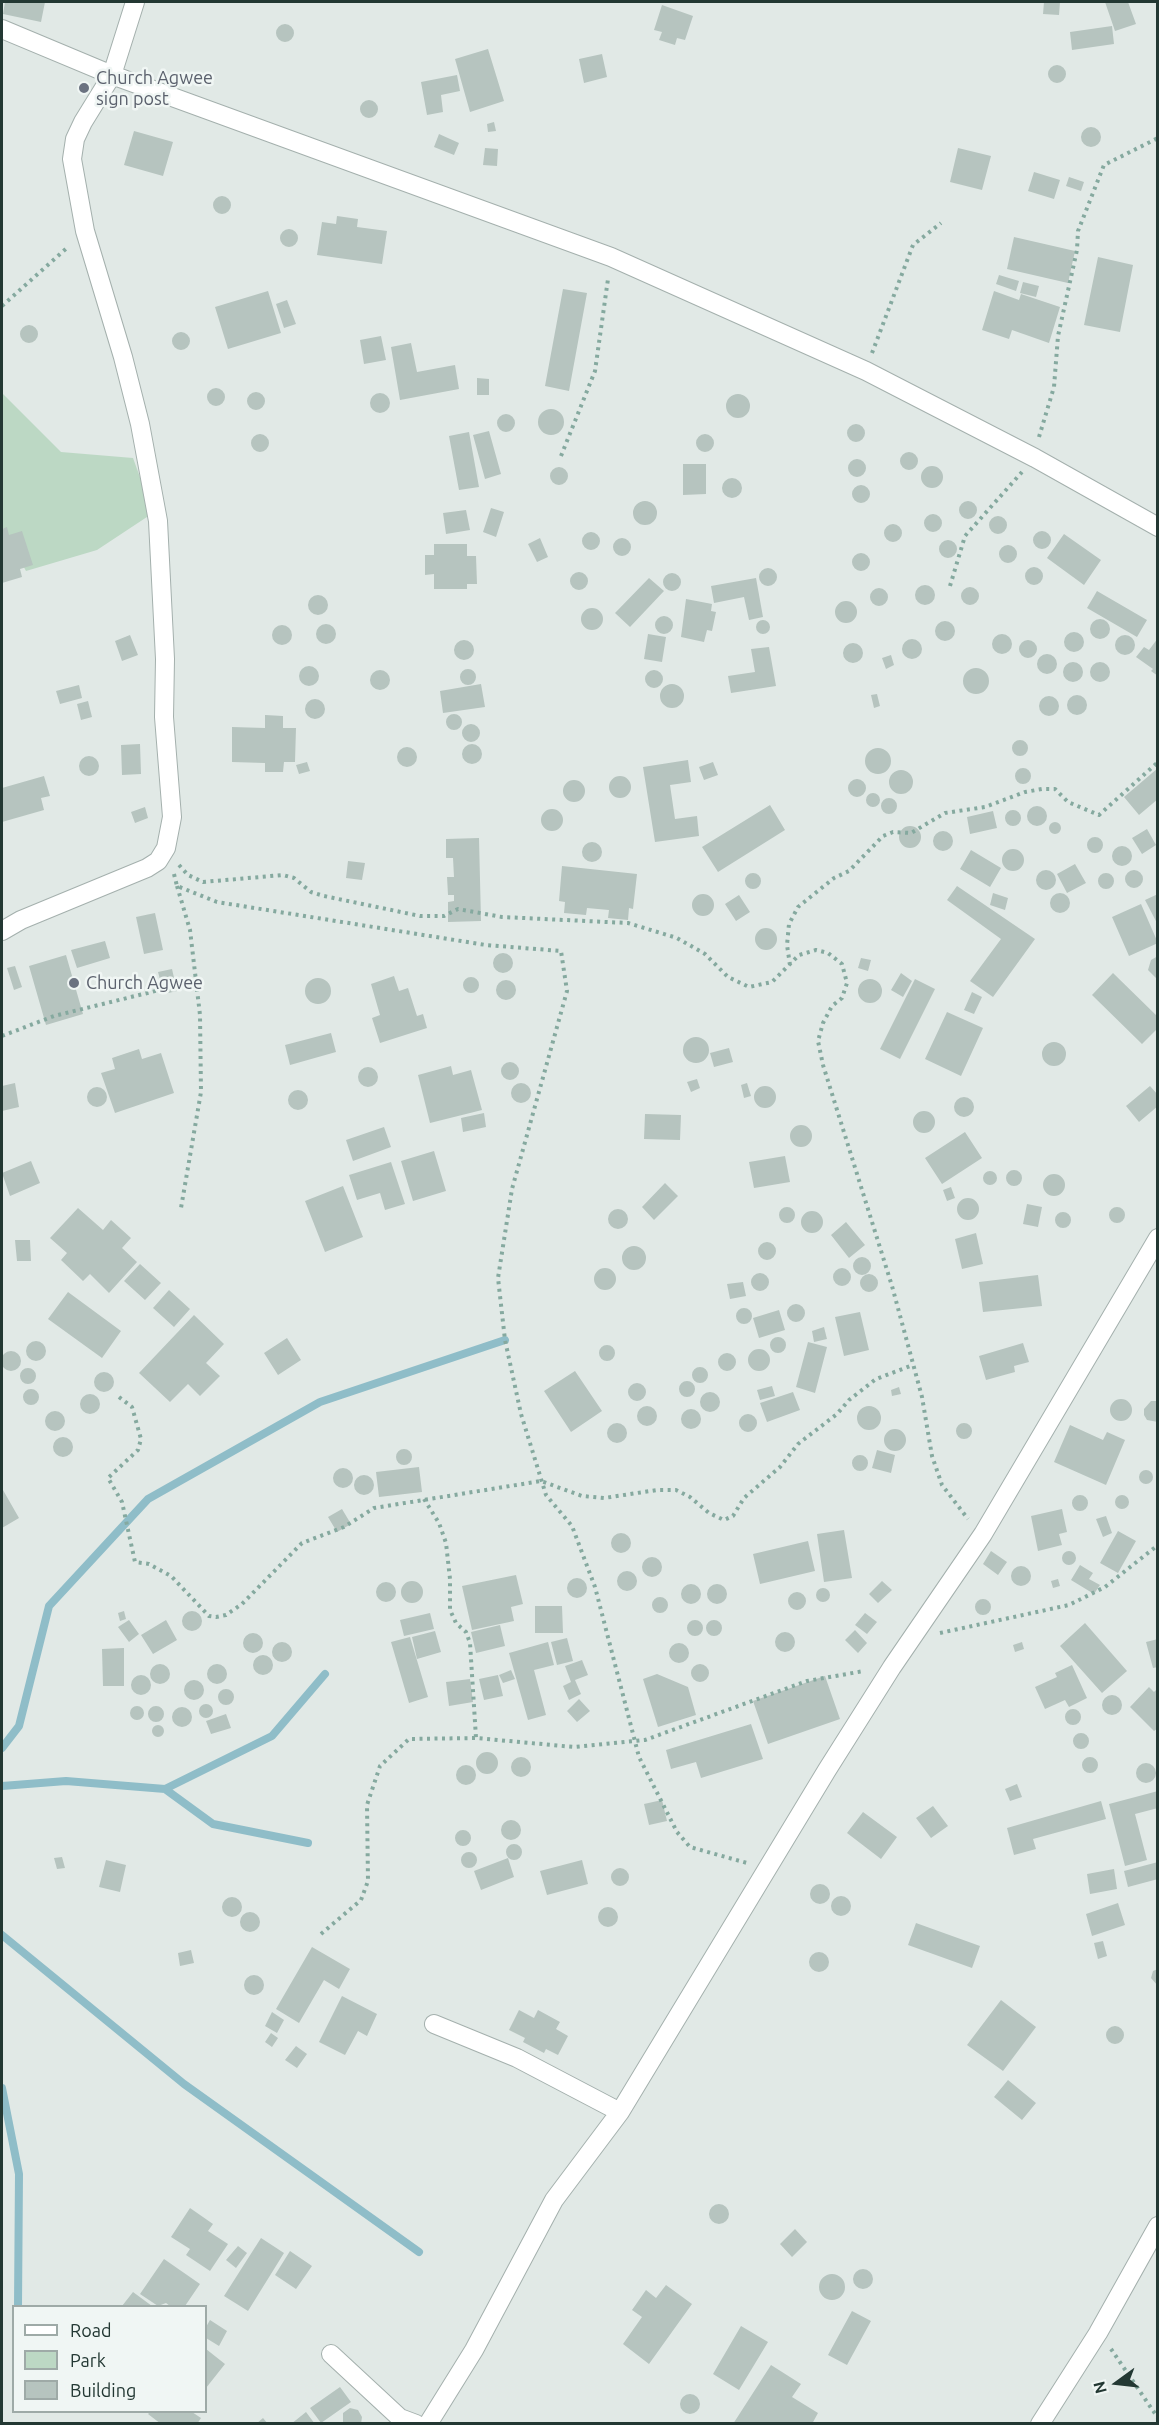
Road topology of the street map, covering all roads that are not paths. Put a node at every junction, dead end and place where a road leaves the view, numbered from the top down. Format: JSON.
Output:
{"nodes":[{"id":1,"x":135,"y":2,"type":"edge"},
{"id":2,"x":2,"y":29,"type":"edge"},
{"id":3,"x":112,"y":75,"type":"junction"},
{"id":4,"x":1158,"y":527,"type":"edge"},
{"id":5,"x":2,"y":931,"type":"edge"},
{"id":6,"x":1158,"y":1239,"type":"edge"},
{"id":7,"x":434,"y":2024,"type":"dead end"},
{"id":8,"x":620,"y":2112,"type":"junction"},
{"id":9,"x":1158,"y":2226,"type":"edge"},
{"id":10,"x":331,"y":2354,"type":"dead end"},
{"id":11,"x":423,"y":2423,"type":"edge"},
{"id":12,"x":1040,"y":2424,"type":"edge"}],
"edges":[{"from":1,"to":3,"type":"street"},
{"from":2,"to":3,"type":"street"},
{"from":3,"to":4,"type":"street"},
{"from":3,"to":5,"type":"street"},
{"from":6,"to":8,"type":"street"},
{"from":7,"to":8,"type":"street"},
{"from":8,"to":11,"type":"street"},
{"from":9,"to":12,"type":"street"},
{"from":10,"to":11,"type":"street"}]}
